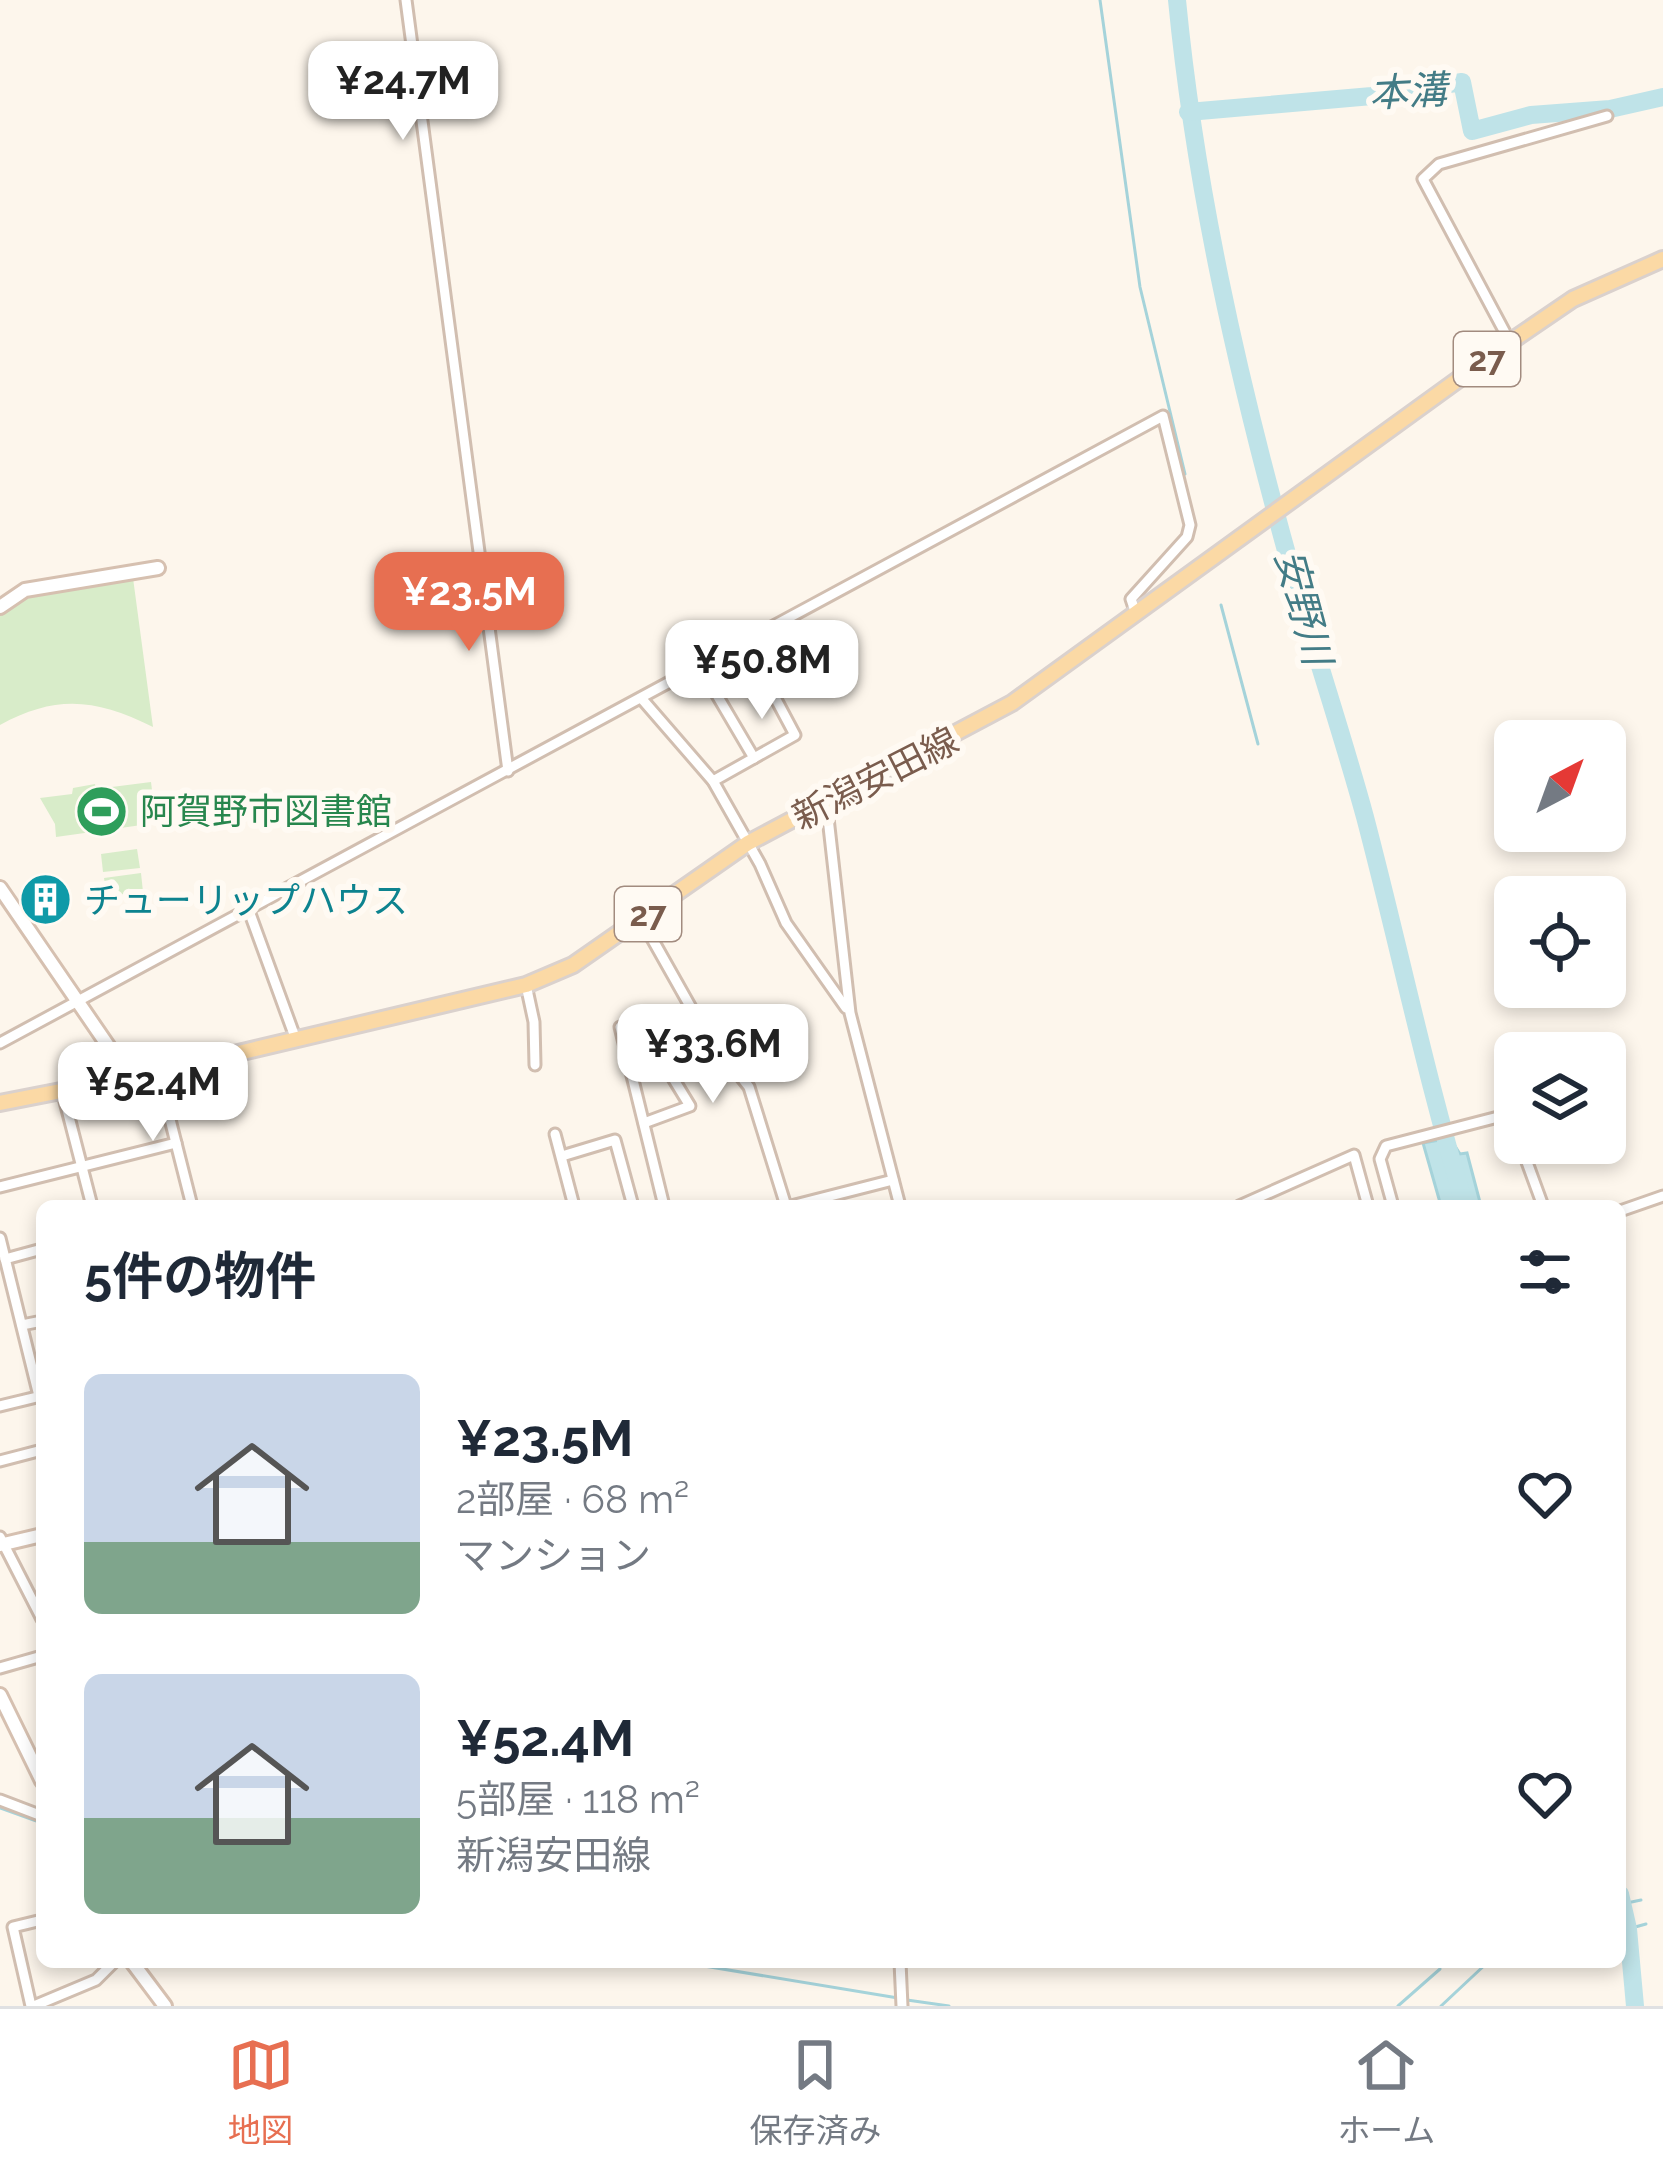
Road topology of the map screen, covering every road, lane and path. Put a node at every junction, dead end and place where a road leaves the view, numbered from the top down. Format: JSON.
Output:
{"nodes":[{"id":1,"x":406,"y":0,"type":"edge"},
{"id":2,"x":1607,"y":116,"type":"dead end"},
{"id":3,"x":1663,"y":259,"type":"edge"},
{"id":4,"x":1510,"y":342,"type":"junction"},
{"id":5,"x":158,"y":568,"type":"dead end"},
{"id":6,"x":0,"y":607,"type":"edge"},
{"id":7,"x":1136,"y":614,"type":"junction"},
{"id":8,"x":746,"y":644,"type":"junction"},
{"id":9,"x":701,"y":668,"type":"junction"},
{"id":10,"x":642,"y":699,"type":"junction"},
{"id":11,"x":754,"y":758,"type":"junction"},
{"id":12,"x":508,"y":772,"type":"junction"},
{"id":13,"x":713,"y":781,"type":"junction"},
{"id":14,"x":826,"y":800,"type":"junction"},
{"id":15,"x":748,"y":843,"type":"junction"},
{"id":16,"x":2,"y":896,"type":"edge"},
{"id":17,"x":249,"y":911,"type":"junction"},
{"id":18,"x":641,"y":919,"type":"junction"},
{"id":19,"x":526,"y":985,"type":"junction"},
{"id":20,"x":80,"y":1002,"type":"junction"},
{"id":21,"x":850,"y":1012,"type":"junction"},
{"id":22,"x":620,"y":1027,"type":"dead end"},
{"id":23,"x":703,"y":1029,"type":"junction"},
{"id":24,"x":296,"y":1037,"type":"junction"},
{"id":25,"x":0,"y":1043,"type":"edge"},
{"id":26,"x":535,"y":1065,"type":"dead end"},
{"id":27,"x":158,"y":1072,"type":"junction"},
{"id":28,"x":128,"y":1075,"type":"junction"},
{"id":29,"x":62,"y":1090,"type":"junction"},
{"id":30,"x":0,"y":1103,"type":"edge"},
{"id":31,"x":1494,"y":1118,"type":"edge"},
{"id":32,"x":644,"y":1123,"type":"junction"},
{"id":33,"x":554,"y":1134,"type":"dead end"},
{"id":34,"x":176,"y":1143,"type":"junction"},
{"id":35,"x":562,"y":1156,"type":"junction"},
{"id":36,"x":1528,"y":1164,"type":"edge"},
{"id":37,"x":82,"y":1165,"type":"junction"},
{"id":38,"x":893,"y":1180,"type":"junction"},
{"id":39,"x":0,"y":1187,"type":"edge"},
{"id":40,"x":1663,"y":1196,"type":"edge"},
{"id":41,"x":91,"y":1200,"type":"edge"},
{"id":42,"x":190,"y":1200,"type":"edge"},
{"id":43,"x":573,"y":1200,"type":"edge"},
{"id":44,"x":631,"y":1200,"type":"edge"},
{"id":45,"x":663,"y":1200,"type":"edge"},
{"id":46,"x":787,"y":1200,"type":"edge"},
{"id":47,"x":813,"y":1200,"type":"edge"},
{"id":48,"x":898,"y":1200,"type":"edge"},
{"id":49,"x":1253,"y":1200,"type":"edge"},
{"id":50,"x":1366,"y":1200,"type":"edge"},
{"id":51,"x":1392,"y":1200,"type":"edge"},
{"id":52,"x":1541,"y":1200,"type":"edge"},
{"id":53,"x":1626,"y":1209,"type":"edge"},
{"id":54,"x":0,"y":1238,"type":"edge"},
{"id":55,"x":36,"y":1251,"type":"edge"},
{"id":56,"x":5,"y":1259,"type":"junction"},
{"id":57,"x":36,"y":1322,"type":"edge"},
{"id":58,"x":22,"y":1325,"type":"junction"},
{"id":59,"x":36,"y":1377,"type":"edge"},
{"id":60,"x":36,"y":1397,"type":"edge"},
{"id":61,"x":0,"y":1406,"type":"edge"},
{"id":62,"x":36,"y":1452,"type":"edge"},
{"id":63,"x":0,"y":1461,"type":"edge"},
{"id":64,"x":36,"y":1536,"type":"edge"},
{"id":65,"x":1,"y":1542,"type":"edge"},
{"id":66,"x":36,"y":1600,"type":"edge"},
{"id":67,"x":36,"y":1657,"type":"edge"},
{"id":68,"x":0,"y":1668,"type":"edge"},
{"id":69,"x":0,"y":1695,"type":"edge"},
{"id":70,"x":36,"y":1769,"type":"edge"},
{"id":71,"x":0,"y":1800,"type":"edge"},
{"id":72,"x":36,"y":1814,"type":"edge"},
{"id":73,"x":36,"y":1922,"type":"edge"},
{"id":74,"x":108,"y":1968,"type":"edge"},
{"id":75,"x":136,"y":1968,"type":"edge"},
{"id":76,"x":900,"y":1968,"type":"edge"},
{"id":77,"x":156,"y":2003,"type":"edge"},
{"id":78,"x":32,"y":2006,"type":"edge"},
{"id":79,"x":902,"y":2006,"type":"edge"}],
"edges":[{"from":1,"to":12,"type":"street"},
{"from":2,"to":4,"type":"street"},
{"from":3,"to":4,"type":"main road","name":"新潟安田線","number":"27"},
{"from":4,"to":7,"type":"main road","name":"新潟安田線","number":"27"},
{"from":5,"to":6,"type":"street"},
{"from":7,"to":8,"type":"street"},
{"from":7,"to":14,"type":"main road","name":"新潟安田線","number":"27"},
{"from":8,"to":9,"type":"street"},
{"from":8,"to":11,"type":"street"},
{"from":9,"to":10,"type":"street"},
{"from":9,"to":11,"type":"street"},
{"from":10,"to":12,"type":"street"},
{"from":10,"to":13,"type":"street"},
{"from":11,"to":13,"type":"street"},
{"from":12,"to":17,"type":"street"},
{"from":13,"to":15,"type":"street"},
{"from":14,"to":15,"type":"main road","name":"新潟安田線","number":"27"},
{"from":14,"to":21,"type":"street"},
{"from":15,"to":18,"type":"main road","name":"新潟安田線","number":"27"},
{"from":15,"to":21,"type":"street"},
{"from":16,"to":20,"type":"street"},
{"from":17,"to":20,"type":"street"},
{"from":17,"to":24,"type":"street"},
{"from":18,"to":19,"type":"main road","name":"新潟安田線","number":"27"},
{"from":18,"to":23,"type":"street"},
{"from":19,"to":24,"type":"main road","name":"新潟安田線","number":"27"},
{"from":19,"to":26,"type":"street"},
{"from":20,"to":25,"type":"street"},
{"from":20,"to":28,"type":"street"},
{"from":21,"to":38,"type":"street"},
{"from":22,"to":32,"type":"street"},
{"from":23,"to":32,"type":"street"},
{"from":23,"to":46,"type":"street"},
{"from":24,"to":27,"type":"main road","name":"新潟安田線","number":"27"},
{"from":27,"to":28,"type":"main road","name":"新潟安田線","number":"27"},
{"from":27,"to":34,"type":"street"},
{"from":28,"to":29,"type":"main road","name":"新潟安田線","number":"27"},
{"from":29,"to":30,"type":"main road","name":"新潟安田線","number":"27"},
{"from":29,"to":37,"type":"street"},
{"from":31,"to":51,"type":"street"},
{"from":32,"to":45,"type":"street"},
{"from":33,"to":35,"type":"street"},
{"from":34,"to":37,"type":"street"},
{"from":34,"to":42,"type":"street"},
{"from":35,"to":43,"type":"street"},
{"from":35,"to":44,"type":"street"},
{"from":36,"to":52,"type":"street"},
{"from":37,"to":39,"type":"street"},
{"from":37,"to":41,"type":"street"},
{"from":38,"to":47,"type":"street"},
{"from":38,"to":48,"type":"street"},
{"from":40,"to":53,"type":"street"},
{"from":49,"to":50,"type":"street"},
{"from":54,"to":56,"type":"street"},
{"from":55,"to":56,"type":"street"},
{"from":56,"to":58,"type":"street"},
{"from":57,"to":58,"type":"street"},
{"from":58,"to":59,"type":"street"},
{"from":60,"to":61,"type":"street"},
{"from":62,"to":63,"type":"street"},
{"from":64,"to":65,"type":"street"},
{"from":65,"to":66,"type":"street"},
{"from":67,"to":68,"type":"street"},
{"from":69,"to":70,"type":"street"},
{"from":71,"to":72,"type":"street"},
{"from":73,"to":78,"type":"street"},
{"from":74,"to":78,"type":"street"},
{"from":75,"to":77,"type":"street"},
{"from":76,"to":79,"type":"street"}]}
